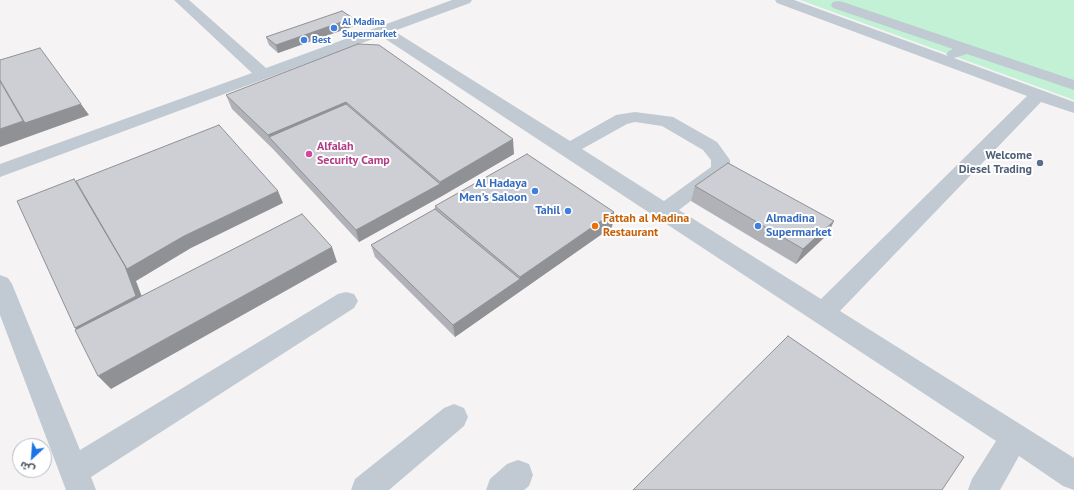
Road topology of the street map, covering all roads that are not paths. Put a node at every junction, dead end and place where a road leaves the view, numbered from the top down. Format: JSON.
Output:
{"nodes":[{"id":1,"x":181,"y":0,"type":"edge"},
{"id":2,"x":465,"y":0,"type":"edge"},
{"id":3,"x":792,"y":2,"type":"edge"},
{"id":4,"x":831,"y":2,"type":"dead end"},
{"id":5,"x":382,"y":30,"type":"junction"},
{"id":6,"x":967,"y":49,"type":"junction"},
{"id":7,"x":941,"y":58,"type":"junction"},
{"id":8,"x":263,"y":74,"type":"junction"},
{"id":9,"x":1074,"y":85,"type":"edge"},
{"id":10,"x":1038,"y":95,"type":"junction"},
{"id":11,"x":1074,"y":108,"type":"edge"},
{"id":12,"x":568,"y":150,"type":"junction"},
{"id":13,"x":0,"y":171,"type":"edge"},
{"id":14,"x":664,"y":211,"type":"junction"},
{"id":15,"x":2,"y":295,"type":"edge"},
{"id":16,"x":346,"y":301,"type":"dead end"},
{"id":17,"x":823,"y":313,"type":"junction"},
{"id":18,"x":454,"y":417,"type":"dead end"},
{"id":19,"x":1015,"y":436,"type":"junction"},
{"id":20,"x":1074,"y":475,"type":"edge"},
{"id":21,"x":77,"y":480,"type":"edge"},
{"id":22,"x":366,"y":490,"type":"edge"},
{"id":23,"x":983,"y":490,"type":"edge"}],
"edges":[{"from":1,"to":8,"type":"street"},
{"from":2,"to":5,"type":"street"},
{"from":3,"to":7,"type":"street"},
{"from":4,"to":6,"type":"street"},
{"from":5,"to":8,"type":"street"},
{"from":5,"to":12,"type":"street"},
{"from":6,"to":7,"type":"street"},
{"from":6,"to":9,"type":"street"},
{"from":7,"to":10,"type":"street"},
{"from":8,"to":13,"type":"street"},
{"from":10,"to":11,"type":"street"},
{"from":10,"to":17,"type":"street"},
{"from":12,"to":14,"type":"street"},
{"from":12,"to":14,"type":"street"},
{"from":14,"to":17,"type":"street"},
{"from":15,"to":21,"type":"street"},
{"from":16,"to":21,"type":"street"},
{"from":17,"to":19,"type":"street"},
{"from":18,"to":22,"type":"street"},
{"from":19,"to":20,"type":"street"},
{"from":19,"to":23,"type":"street"}]}
